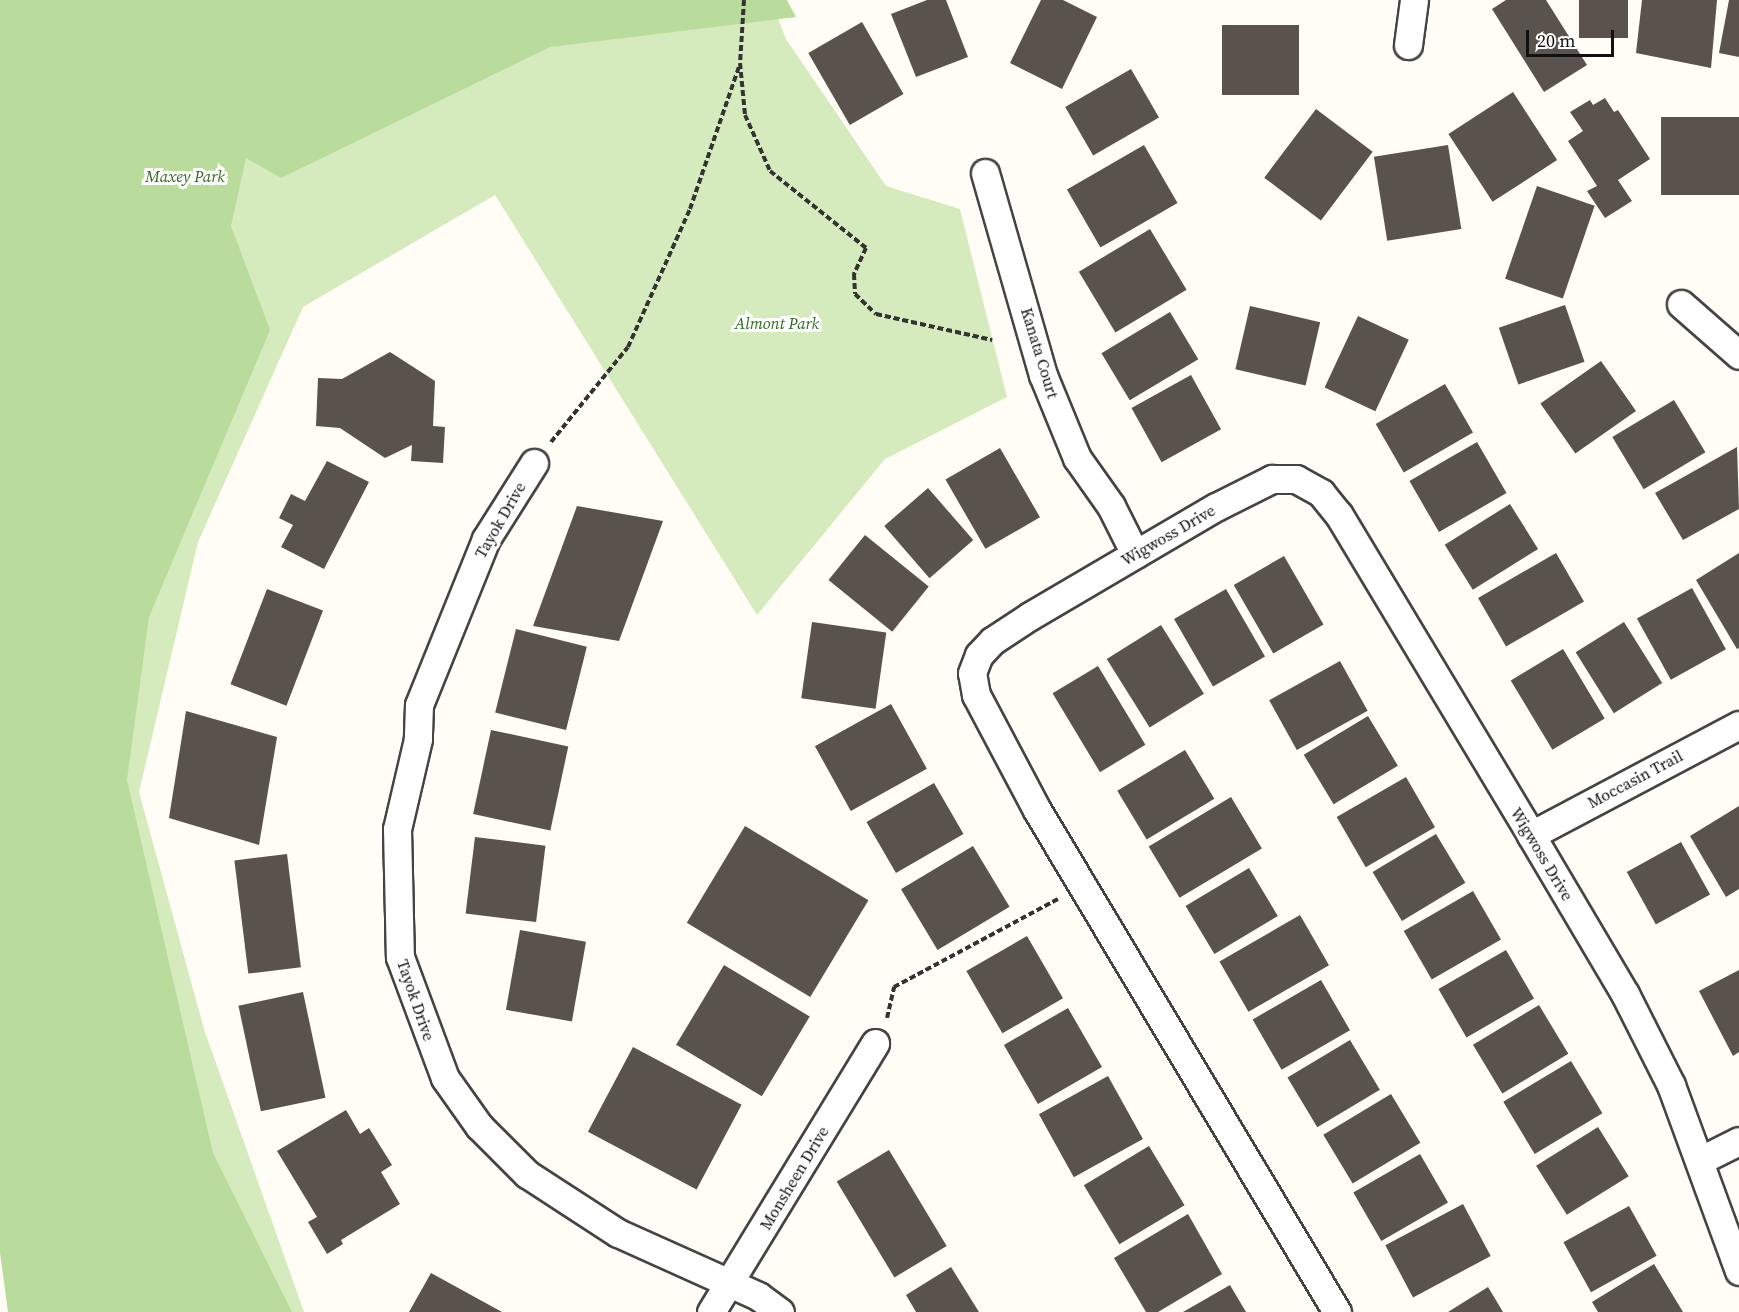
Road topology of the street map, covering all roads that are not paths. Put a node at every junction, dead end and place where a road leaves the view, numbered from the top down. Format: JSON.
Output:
{"nodes":[{"id":1,"x":1414,"y":0,"type":"edge"},
{"id":2,"x":1408,"y":45,"type":"dead end"},
{"id":3,"x":985,"y":173,"type":"dead end"},
{"id":4,"x":1681,"y":304,"type":"dead end"},
{"id":5,"x":1739,"y":355,"type":"edge"},
{"id":6,"x":534,"y":463,"type":"road end"},
{"id":7,"x":1135,"y":554,"type":"junction"},
{"id":8,"x":1739,"y":725,"type":"edge"},
{"id":9,"x":1531,"y":835,"type":"junction"},
{"id":10,"x":875,"y":1043,"type":"road end"},
{"id":11,"x":1739,"y":1141,"type":"edge"},
{"id":12,"x":1701,"y":1160,"type":"junction"},
{"id":13,"x":1739,"y":1271,"type":"edge"},
{"id":14,"x":729,"y":1284,"type":"junction"},
{"id":15,"x":711,"y":1312,"type":"edge"},
{"id":16,"x":780,"y":1312,"type":"edge"},
{"id":17,"x":1336,"y":1312,"type":"edge"}],
"edges":[{"from":1,"to":2,"type":"street"},
{"from":3,"to":7,"type":"street","name":"Kanata Court"},
{"from":4,"to":5,"type":"street"},
{"from":6,"to":14,"type":"street","name":"Tayok Drive"},
{"from":7,"to":9,"type":"street","name":"Wigwoss Drive"},
{"from":7,"to":17,"type":"street","name":"Wigwoss Drive"},
{"from":8,"to":9,"type":"street","name":"Moccasin Trail"},
{"from":9,"to":12,"type":"street","name":"Wigwoss Drive"},
{"from":10,"to":14,"type":"street","name":"Monsheen Drive"},
{"from":11,"to":12,"type":"street"},
{"from":12,"to":13,"type":"street","name":"Wigwoss Drive"},
{"from":14,"to":15,"type":"street","name":"Monsheen Drive"},
{"from":14,"to":16,"type":"street","name":"Tayok Drive"}]}
